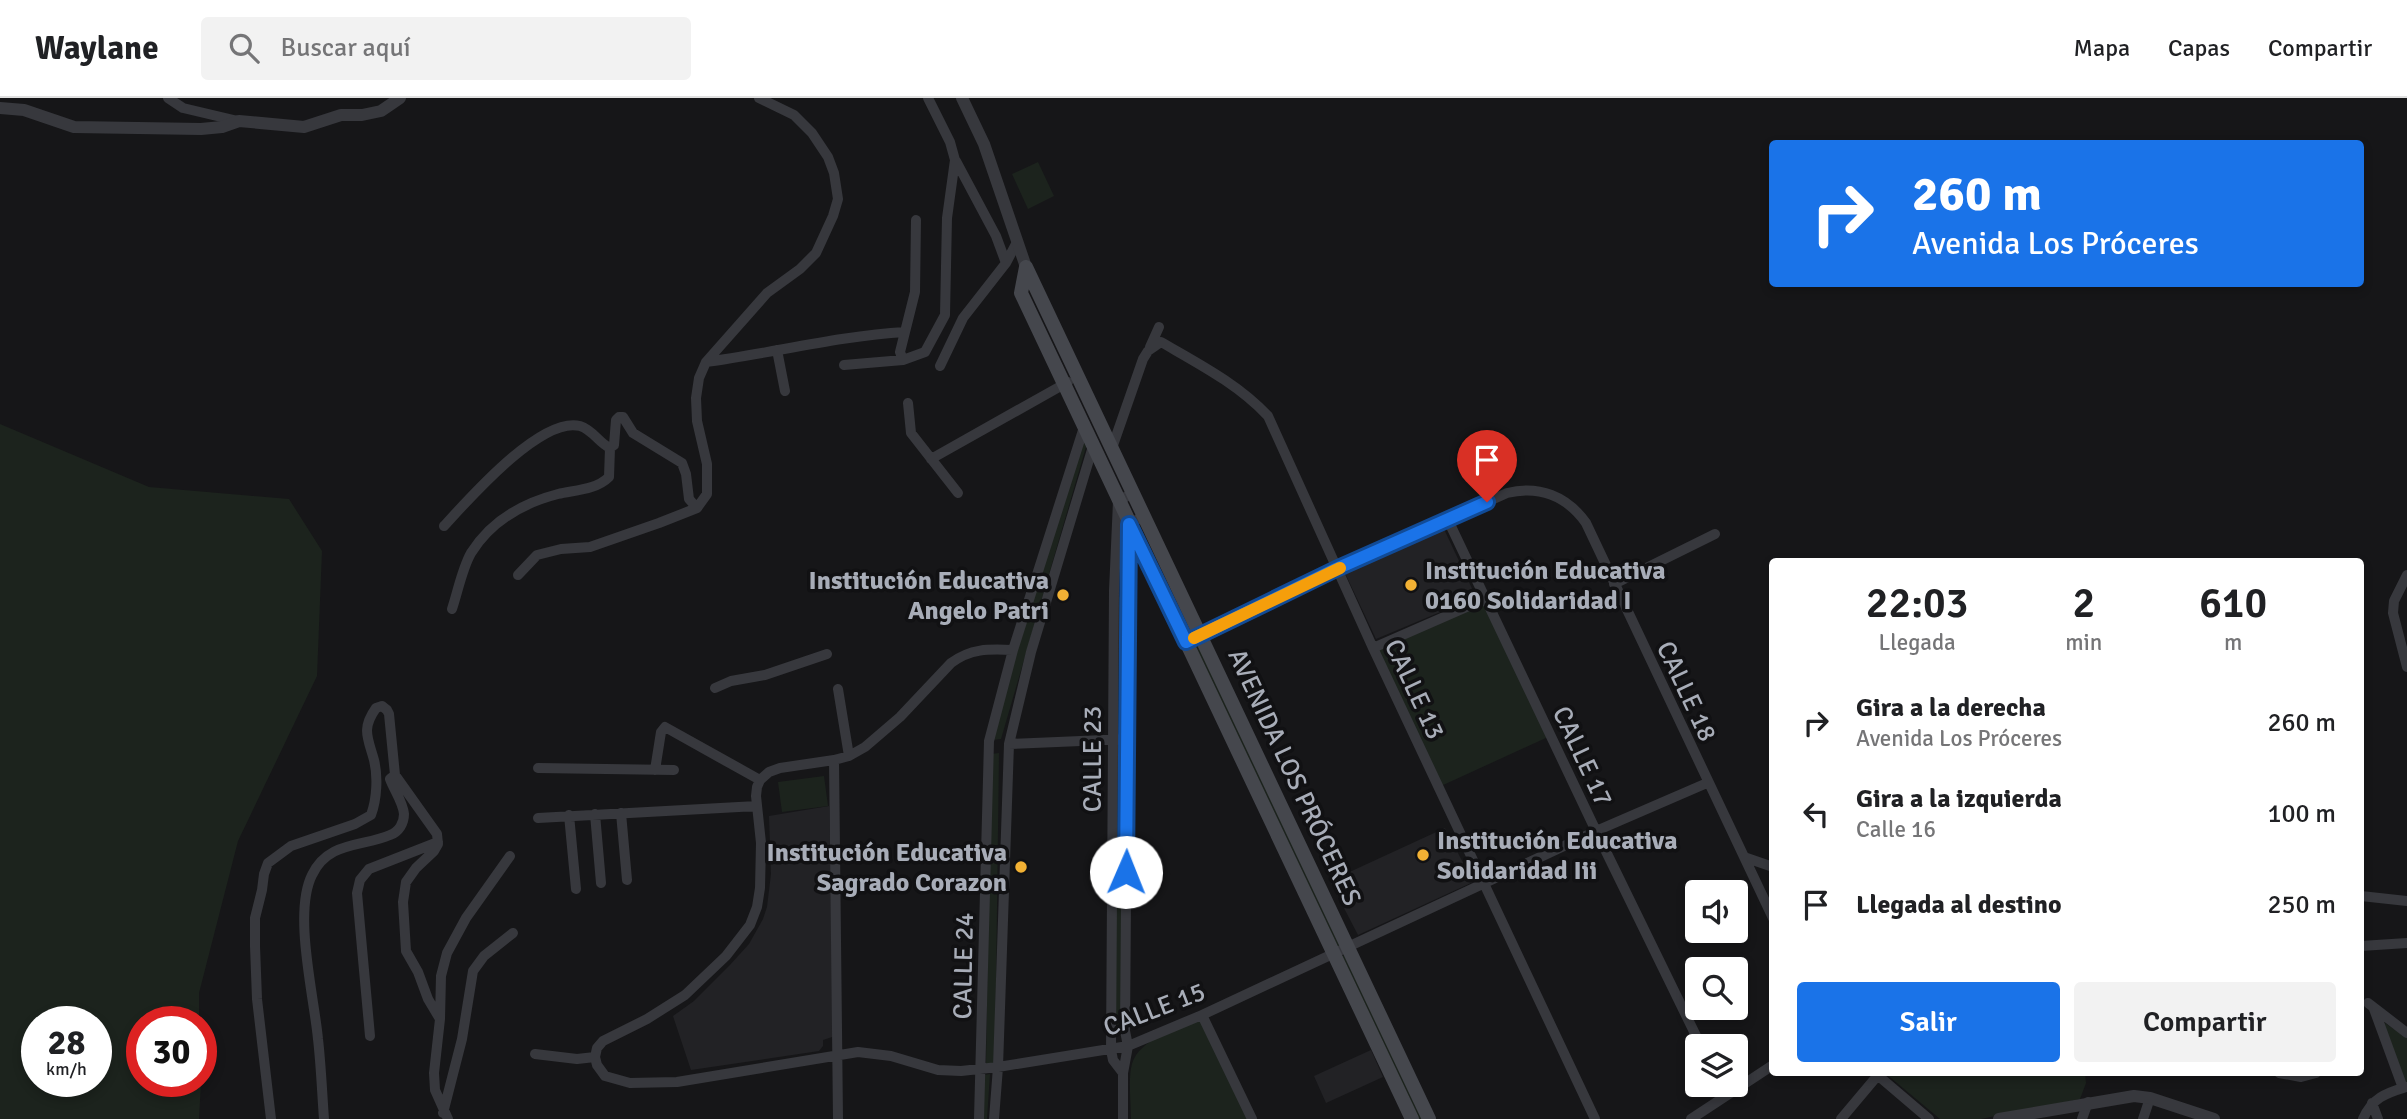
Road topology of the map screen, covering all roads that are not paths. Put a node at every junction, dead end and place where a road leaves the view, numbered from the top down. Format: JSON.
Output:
{"nodes":[{"id":1,"x":168,"y":98,"type":"edge"},
{"id":2,"x":400,"y":98,"type":"edge"},
{"id":3,"x":759,"y":98,"type":"edge"},
{"id":4,"x":928,"y":98,"type":"edge"},
{"id":5,"x":962,"y":98,"type":"edge"},
{"id":6,"x":0,"y":108,"type":"edge"},
{"id":7,"x":239,"y":121,"type":"junction"},
{"id":8,"x":955,"y":160,"type":"junction"},
{"id":9,"x":916,"y":220,"type":"dead end"},
{"id":10,"x":1017,"y":242,"type":"junction"},
{"id":11,"x":1006,"y":263,"type":"junction"},
{"id":12,"x":1026,"y":267,"type":"junction"},
{"id":13,"x":1159,"y":327,"type":"dead end"},
{"id":14,"x":905,"y":332,"type":"junction"},
{"id":15,"x":778,"y":350,"type":"junction"},
{"id":16,"x":1145,"y":355,"type":"junction"},
{"id":17,"x":903,"y":360,"type":"junction"},
{"id":18,"x":706,"y":362,"type":"junction"},
{"id":19,"x":844,"y":365,"type":"dead end"},
{"id":20,"x":940,"y":366,"type":"dead end"},
{"id":21,"x":1078,"y":377,"type":"junction"},
{"id":22,"x":1064,"y":384,"type":"junction"},
{"id":23,"x":785,"y":391,"type":"dead end"},
{"id":24,"x":908,"y":403,"type":"dead end"},
{"id":25,"x":1097,"y":417,"type":"junction"},
{"id":26,"x":1083,"y":425,"type":"junction"},
{"id":27,"x":1109,"y":441,"type":"junction"},
{"id":28,"x":1092,"y":444,"type":"junction"},
{"id":29,"x":611,"y":449,"type":"junction"},
{"id":30,"x":931,"y":459,"type":"junction"},
{"id":31,"x":958,"y":493,"type":"dead end"},
{"id":32,"x":1133,"y":493,"type":"junction"},
{"id":33,"x":1118,"y":501,"type":"junction"},
{"id":34,"x":697,"y":509,"type":"junction"},
{"id":35,"x":1144,"y":516,"type":"junction"},
{"id":36,"x":1448,"y":520,"type":"junction"},
{"id":37,"x":1129,"y":524,"type":"junction"},
{"id":38,"x":444,"y":526,"type":"dead end"},
{"id":39,"x":1715,"y":534,"type":"dead end"},
{"id":40,"x":1336,"y":569,"type":"junction"},
{"id":41,"x":518,"y":575,"type":"dead end"},
{"id":42,"x":2407,"y":575,"type":"edge"},
{"id":43,"x":1614,"y":583,"type":"junction"},
{"id":44,"x":1485,"y":599,"type":"junction"},
{"id":45,"x":452,"y":609,"type":"dead end"},
{"id":46,"x":1200,"y":635,"type":"junction"},
{"id":47,"x":2403,"y":641,"type":"edge"},
{"id":48,"x":1186,"y":642,"type":"junction"},
{"id":49,"x":1373,"y":648,"type":"junction"},
{"id":50,"x":1013,"y":650,"type":"junction"},
{"id":51,"x":827,"y":654,"type":"dead end"},
{"id":52,"x":2407,"y":667,"type":"edge"},
{"id":53,"x":715,"y":688,"type":"dead end"},
{"id":54,"x":838,"y":689,"type":"dead end"},
{"id":55,"x":1114,"y":739,"type":"junction"},
{"id":56,"x":1128,"y":739,"type":"junction"},
{"id":57,"x":1009,"y":744,"type":"junction"},
{"id":58,"x":849,"y":756,"type":"junction"},
{"id":59,"x":834,"y":760,"type":"junction"},
{"id":60,"x":538,"y":768,"type":"dead end"},
{"id":61,"x":655,"y":770,"type":"junction"},
{"id":62,"x":674,"y":770,"type":"dead end"},
{"id":63,"x":395,"y":775,"type":"junction"},
{"id":64,"x":760,"y":780,"type":"junction"},
{"id":65,"x":1707,"y":783,"type":"junction"},
{"id":66,"x":757,"y":806,"type":"junction"},
{"id":67,"x":621,"y":813,"type":"junction"},
{"id":68,"x":595,"y":814,"type":"junction"},
{"id":69,"x":569,"y":815,"type":"junction"},
{"id":70,"x":538,"y":818,"type":"dead end"},
{"id":71,"x":1596,"y":831,"type":"junction"},
{"id":72,"x":438,"y":842,"type":"junction"},
{"id":73,"x":510,"y":856,"type":"dead end"},
{"id":74,"x":1744,"y":857,"type":"junction"},
{"id":75,"x":1769,"y":866,"type":"edge"},
{"id":76,"x":627,"y":880,"type":"dead end"},
{"id":77,"x":601,"y":883,"type":"dead end"},
{"id":78,"x":1483,"y":883,"type":"junction"},
{"id":79,"x":576,"y":889,"type":"dead end"},
{"id":80,"x":2364,"y":896,"type":"edge"},
{"id":81,"x":2407,"y":901,"type":"edge"},
{"id":82,"x":1769,"y":910,"type":"edge"},
{"id":83,"x":513,"y":933,"type":"dead end"},
{"id":84,"x":2407,"y":943,"type":"edge"},
{"id":85,"x":1348,"y":946,"type":"junction"},
{"id":86,"x":2364,"y":946,"type":"edge"},
{"id":87,"x":1333,"y":953,"type":"junction"},
{"id":88,"x":1202,"y":1015,"type":"junction"},
{"id":89,"x":440,"y":1019,"type":"junction"},
{"id":90,"x":2407,"y":1033,"type":"edge"},
{"id":91,"x":1695,"y":1034,"type":"edge"},
{"id":92,"x":370,"y":1036,"type":"dead end"},
{"id":93,"x":1128,"y":1046,"type":"junction"},
{"id":94,"x":1111,"y":1051,"type":"junction"},
{"id":95,"x":596,"y":1052,"type":"junction"},
{"id":96,"x":535,"y":1054,"type":"dead end"},
{"id":97,"x":836,"y":1055,"type":"junction"},
{"id":98,"x":998,"y":1067,"type":"junction"},
{"id":99,"x":1769,"y":1067,"type":"edge"},
{"id":100,"x":982,"y":1069,"type":"junction"},
{"id":101,"x":1122,"y":1073,"type":"junction"},
{"id":102,"x":1875,"y":1076,"type":"edge"},
{"id":103,"x":1879,"y":1076,"type":"edge"},
{"id":104,"x":2405,"y":1088,"type":"edge"},
{"id":105,"x":2150,"y":1098,"type":"junction"},
{"id":106,"x":2088,"y":1102,"type":"junction"},
{"id":107,"x":2372,"y":1103,"type":"junction"},
{"id":108,"x":446,"y":1116,"type":"edge"},
{"id":109,"x":2006,"y":1118,"type":"edge"},
{"id":110,"x":271,"y":1119,"type":"edge"},
{"id":111,"x":324,"y":1119,"type":"edge"},
{"id":112,"x":838,"y":1119,"type":"edge"},
{"id":113,"x":979,"y":1119,"type":"edge"},
{"id":114,"x":994,"y":1119,"type":"edge"},
{"id":115,"x":1123,"y":1119,"type":"edge"},
{"id":116,"x":1252,"y":1119,"type":"edge"},
{"id":117,"x":1412,"y":1119,"type":"edge"},
{"id":118,"x":1429,"y":1119,"type":"edge"},
{"id":119,"x":1595,"y":1119,"type":"edge"},
{"id":120,"x":1691,"y":1119,"type":"edge"},
{"id":121,"x":1840,"y":1119,"type":"edge"},
{"id":122,"x":1929,"y":1119,"type":"edge"},
{"id":123,"x":2082,"y":1119,"type":"edge"},
{"id":124,"x":2143,"y":1119,"type":"edge"},
{"id":125,"x":2212,"y":1119,"type":"edge"},
{"id":126,"x":2363,"y":1119,"type":"edge"},
{"id":127,"x":2378,"y":1119,"type":"edge"}],
"edges":[{"from":1,"to":7,"type":"street"},
{"from":2,"to":7,"type":"street"},
{"from":3,"to":18,"type":"street"},
{"from":4,"to":8,"type":"street"},
{"from":5,"to":10,"type":"street","name":"AVENIDA LOS PRÓCERES"},
{"from":6,"to":7,"type":"street"},
{"from":8,"to":11,"type":"street"},
{"from":8,"to":17,"type":"street"},
{"from":9,"to":14,"type":"street"},
{"from":10,"to":11,"type":"street"},
{"from":10,"to":12,"type":"street","name":"AVENIDA LOS PRÓCERES"},
{"from":11,"to":20,"type":"street"},
{"from":12,"to":21,"type":"main road","name":"AVENIDA LOS PRÓCERES"},
{"from":12,"to":22,"type":"main road","name":"AVENIDA LOS PRÓCERES"},
{"from":13,"to":16,"type":"street"},
{"from":14,"to":15,"type":"street"},
{"from":14,"to":17,"type":"street"},
{"from":15,"to":18,"type":"street"},
{"from":15,"to":23,"type":"street"},
{"from":16,"to":27,"type":"street"},
{"from":16,"to":40,"type":"street","name":"CALLE 13"},
{"from":17,"to":19,"type":"street"},
{"from":18,"to":34,"type":"street"},
{"from":21,"to":22,"type":"street"},
{"from":21,"to":25,"type":"main road","name":"AVENIDA LOS PRÓCERES"},
{"from":22,"to":26,"type":"main road","name":"AVENIDA LOS PRÓCERES"},
{"from":22,"to":30,"type":"street"},
{"from":24,"to":30,"type":"street"},
{"from":25,"to":26,"type":"street"},
{"from":25,"to":27,"type":"main road","name":"AVENIDA LOS PRÓCERES"},
{"from":26,"to":28,"type":"main road","name":"AVENIDA LOS PRÓCERES"},
{"from":26,"to":50,"type":"street","name":"CALLE 24"},
{"from":27,"to":28,"type":"street"},
{"from":27,"to":32,"type":"main road","name":"AVENIDA LOS PRÓCERES"},
{"from":28,"to":33,"type":"main road","name":"AVENIDA LOS PRÓCERES"},
{"from":28,"to":57,"type":"street","name":"CALLE 24"},
{"from":29,"to":34,"type":"street"},
{"from":29,"to":38,"type":"street"},
{"from":29,"to":45,"type":"street"},
{"from":30,"to":31,"type":"street"},
{"from":32,"to":33,"type":"street"},
{"from":32,"to":35,"type":"main road","name":"AVENIDA LOS PRÓCERES"},
{"from":33,"to":37,"type":"main road","name":"AVENIDA LOS PRÓCERES"},
{"from":33,"to":55,"type":"street","name":"CALLE 23"},
{"from":34,"to":41,"type":"street"},
{"from":35,"to":37,"type":"street"},
{"from":35,"to":46,"type":"main road","name":"AVENIDA LOS PRÓCERES"},
{"from":36,"to":40,"type":"street"},
{"from":36,"to":43,"type":"street","name":"CALLE 18"},
{"from":36,"to":44,"type":"street","name":"CALLE 17"},
{"from":37,"to":48,"type":"main road","name":"AVENIDA LOS PRÓCERES"},
{"from":37,"to":56,"type":"street","name":"CALLE 23"},
{"from":39,"to":43,"type":"street"},
{"from":40,"to":46,"type":"street"},
{"from":40,"to":49,"type":"street","name":"CALLE 13"},
{"from":42,"to":47,"type":"street"},
{"from":43,"to":65,"type":"street","name":"CALLE 18"},
{"from":44,"to":49,"type":"street"},
{"from":44,"to":71,"type":"street","name":"CALLE 17"},
{"from":46,"to":48,"type":"street"},
{"from":46,"to":85,"type":"main road","name":"AVENIDA LOS PRÓCERES"},
{"from":47,"to":52,"type":"street"},
{"from":48,"to":87,"type":"main road","name":"AVENIDA LOS PRÓCERES"},
{"from":49,"to":78,"type":"street","name":"CALLE 13"},
{"from":50,"to":58,"type":"street"},
{"from":50,"to":100,"type":"street","name":"CALLE 24"},
{"from":51,"to":53,"type":"street"},
{"from":54,"to":58,"type":"street"},
{"from":55,"to":56,"type":"street"},
{"from":55,"to":57,"type":"street"},
{"from":55,"to":94,"type":"street","name":"CALLE 23"},
{"from":56,"to":93,"type":"street","name":"CALLE 23"},
{"from":57,"to":98,"type":"street","name":"CALLE 24"},
{"from":58,"to":59,"type":"street"},
{"from":59,"to":64,"type":"street"},
{"from":59,"to":97,"type":"street"},
{"from":60,"to":61,"type":"street"},
{"from":61,"to":62,"type":"street"},
{"from":61,"to":64,"type":"street"},
{"from":63,"to":72,"type":"street"},
{"from":63,"to":110,"type":"street"},
{"from":63,"to":111,"type":"street"},
{"from":64,"to":66,"type":"street"},
{"from":65,"to":71,"type":"street","name":"CALLE 15"},
{"from":65,"to":74,"type":"street","name":"CALLE 18"},
{"from":66,"to":67,"type":"street"},
{"from":66,"to":95,"type":"street"},
{"from":67,"to":68,"type":"street"},
{"from":67,"to":76,"type":"street"},
{"from":68,"to":69,"type":"street"},
{"from":68,"to":77,"type":"street"},
{"from":69,"to":70,"type":"street"},
{"from":69,"to":79,"type":"street"},
{"from":71,"to":78,"type":"street","name":"CALLE 15"},
{"from":71,"to":91,"type":"street","name":"CALLE 17"},
{"from":72,"to":89,"type":"street"},
{"from":72,"to":92,"type":"street"},
{"from":73,"to":89,"type":"street"},
{"from":74,"to":75,"type":"street"},
{"from":74,"to":82,"type":"street","name":"CALLE 18"},
{"from":78,"to":85,"type":"street","name":"CALLE 15"},
{"from":78,"to":119,"type":"street","name":"CALLE 13"},
{"from":80,"to":81,"type":"street"},
{"from":83,"to":108,"type":"street"},
{"from":84,"to":86,"type":"street"},
{"from":85,"to":87,"type":"street","name":"CALLE 15"},
{"from":85,"to":118,"type":"main road","name":"AVENIDA LOS PRÓCERES"},
{"from":87,"to":88,"type":"street","name":"CALLE 15"},
{"from":87,"to":117,"type":"main road","name":"AVENIDA LOS PRÓCERES"},
{"from":88,"to":93,"type":"street","name":"CALLE 15"},
{"from":88,"to":116,"type":"street"},
{"from":89,"to":108,"type":"street"},
{"from":90,"to":104,"type":"street"},
{"from":93,"to":94,"type":"street","name":"CALLE 15"},
{"from":93,"to":101,"type":"street","name":"CALLE 23"},
{"from":94,"to":98,"type":"street","name":"CALLE 15"},
{"from":94,"to":101,"type":"street","name":"CALLE 23"},
{"from":95,"to":96,"type":"street"},
{"from":95,"to":97,"type":"street","name":"CALLE 15"},
{"from":97,"to":100,"type":"street","name":"CALLE 15"},
{"from":97,"to":112,"type":"street"},
{"from":98,"to":100,"type":"street","name":"CALLE 15"},
{"from":98,"to":114,"type":"street","name":"CALLE 24"},
{"from":99,"to":120,"type":"street"},
{"from":100,"to":113,"type":"street","name":"CALLE 24"},
{"from":101,"to":115,"type":"street","name":"CALLE 23"},
{"from":102,"to":121,"type":"street"},
{"from":103,"to":122,"type":"street"},
{"from":104,"to":107,"type":"street"},
{"from":105,"to":106,"type":"street"},
{"from":105,"to":124,"type":"street"},
{"from":105,"to":125,"type":"street"},
{"from":106,"to":109,"type":"street"},
{"from":106,"to":123,"type":"street"},
{"from":107,"to":126,"type":"street"},
{"from":107,"to":127,"type":"street"}]}
